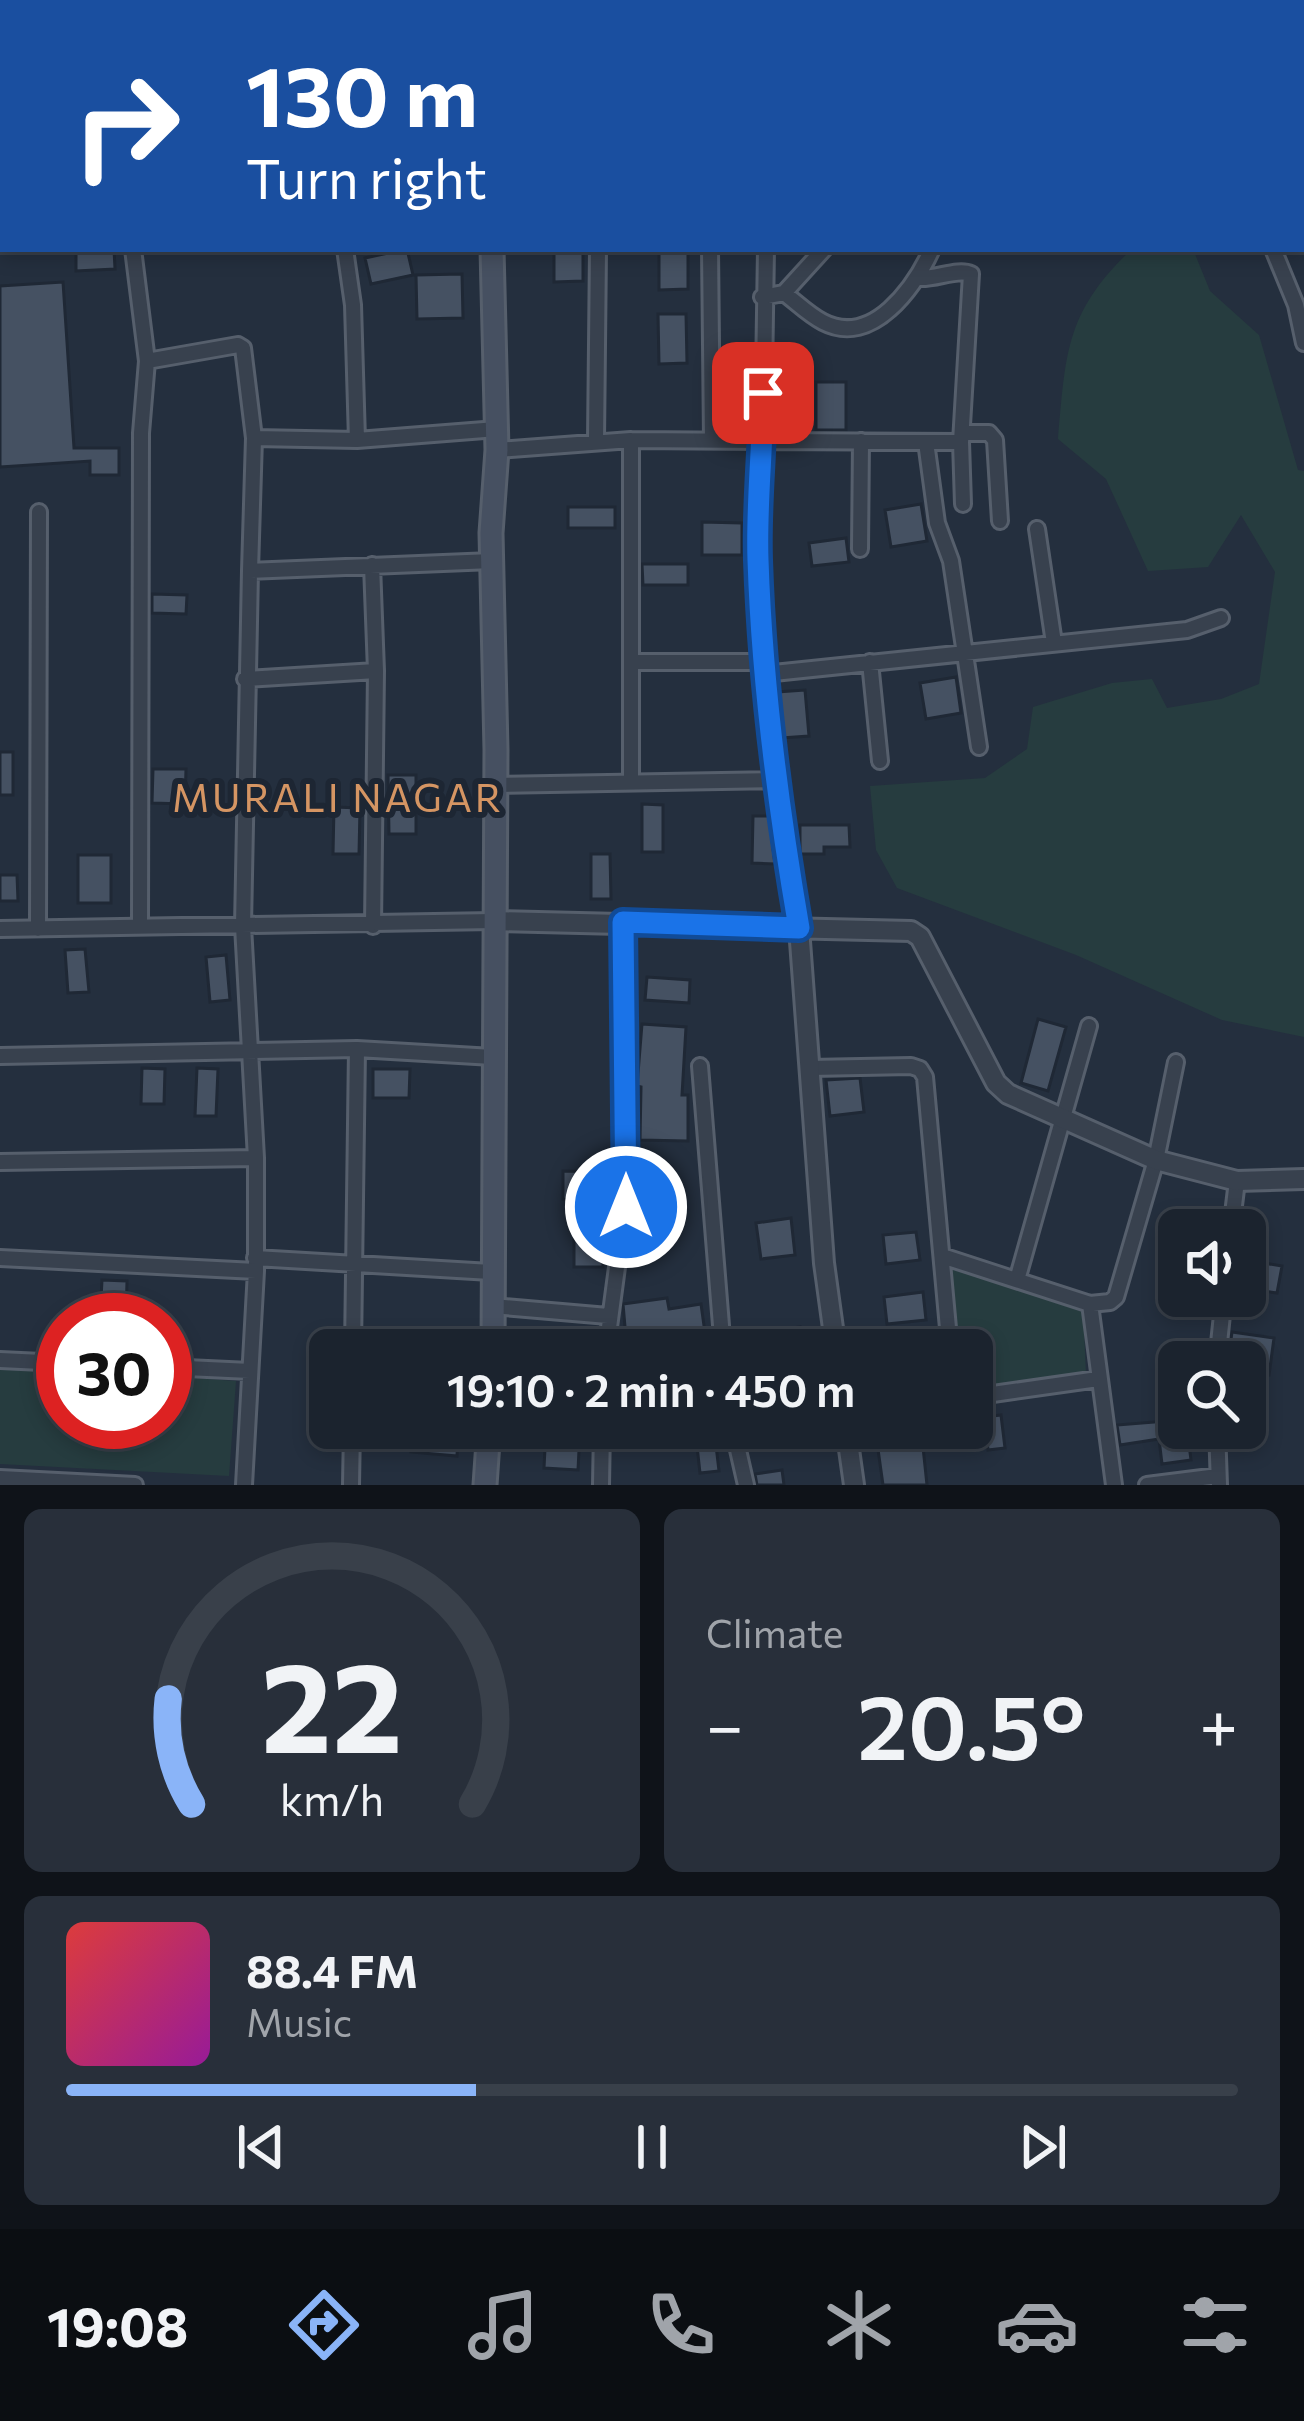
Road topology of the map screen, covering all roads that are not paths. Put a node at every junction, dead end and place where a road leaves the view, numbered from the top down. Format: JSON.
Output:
{"nodes":[{"id":1,"x":134,"y":252,"type":"edge"},
{"id":2,"x":345,"y":252,"type":"edge"},
{"id":3,"x":492,"y":252,"type":"edge"},
{"id":4,"x":598,"y":252,"type":"edge"},
{"id":5,"x":710,"y":252,"type":"edge"},
{"id":6,"x":766,"y":252,"type":"edge"},
{"id":7,"x":821,"y":252,"type":"edge"},
{"id":8,"x":931,"y":252,"type":"edge"},
{"id":9,"x":1274,"y":252,"type":"edge"},
{"id":10,"x":920,"y":278,"type":"junction"},
{"id":11,"x":784,"y":293,"type":"junction"},
{"id":12,"x":762,"y":297,"type":"junction"},
{"id":13,"x":1304,"y":343,"type":"edge"},
{"id":14,"x":147,"y":361,"type":"junction"},
{"id":15,"x":254,"y":438,"type":"junction"},
{"id":16,"x":962,"y":438,"type":"junction"},
{"id":17,"x":497,"y":439,"type":"junction"},
{"id":18,"x":712,"y":439,"type":"junction"},
{"id":19,"x":358,"y":440,"type":"junction"},
{"id":20,"x":631,"y":440,"type":"junction"},
{"id":21,"x":596,"y":441,"type":"junction"},
{"id":22,"x":763,"y":441,"type":"junction"},
{"id":23,"x":861,"y":442,"type":"junction"},
{"id":24,"x":926,"y":442,"type":"junction"},
{"id":25,"x":963,"y":504,"type":"dead end"},
{"id":26,"x":39,"y":512,"type":"dead end"},
{"id":27,"x":1000,"y":521,"type":"dead end"},
{"id":28,"x":1036,"y":529,"type":"dead end"},
{"id":29,"x":860,"y":549,"type":"dead end"},
{"id":30,"x":492,"y":561,"type":"junction"},
{"id":31,"x":372,"y":565,"type":"junction"},
{"id":32,"x":250,"y":572,"type":"junction"},
{"id":33,"x":1221,"y":618,"type":"dead end"},
{"id":34,"x":1054,"y":643,"type":"junction"},
{"id":35,"x":966,"y":651,"type":"junction"},
{"id":36,"x":632,"y":662,"type":"junction"},
{"id":37,"x":870,"y":662,"type":"junction"},
{"id":38,"x":764,"y":668,"type":"junction"},
{"id":39,"x":376,"y":671,"type":"junction"},
{"id":40,"x":245,"y":679,"type":"junction"},
{"id":41,"x":979,"y":747,"type":"dead end"},
{"id":42,"x":880,"y":760,"type":"dead end"},
{"id":43,"x":776,"y":781,"type":"junction"},
{"id":44,"x":631,"y":783,"type":"junction"},
{"id":45,"x":495,"y":785,"type":"junction"},
{"id":46,"x":494,"y":921,"type":"junction"},
{"id":47,"x":623,"y":922,"type":"junction"},
{"id":48,"x":140,"y":926,"type":"junction"},
{"id":49,"x":243,"y":926,"type":"junction"},
{"id":50,"x":373,"y":926,"type":"junction"},
{"id":51,"x":0,"y":928,"type":"edge"},
{"id":52,"x":38,"y":928,"type":"junction"},
{"id":53,"x":799,"y":928,"type":"junction"},
{"id":54,"x":1090,"y":1026,"type":"dead end"},
{"id":55,"x":251,"y":1048,"type":"junction"},
{"id":56,"x":357,"y":1049,"type":"junction"},
{"id":57,"x":0,"y":1056,"type":"edge"},
{"id":58,"x":493,"y":1057,"type":"junction"},
{"id":59,"x":1176,"y":1062,"type":"dead end"},
{"id":60,"x":700,"y":1066,"type":"dead end"},
{"id":61,"x":810,"y":1068,"type":"junction"},
{"id":62,"x":1063,"y":1122,"type":"junction"},
{"id":63,"x":256,"y":1158,"type":"junction"},
{"id":64,"x":1156,"y":1160,"type":"junction"},
{"id":65,"x":0,"y":1162,"type":"edge"},
{"id":66,"x":1304,"y":1179,"type":"edge"},
{"id":67,"x":1237,"y":1181,"type":"junction"},
{"id":68,"x":1234,"y":1209,"type":"edge"},
{"id":69,"x":942,"y":1256,"type":"junction"},
{"id":70,"x":0,"y":1258,"type":"edge"},
{"id":71,"x":256,"y":1264,"type":"junction"},
{"id":72,"x":354,"y":1264,"type":"junction"},
{"id":73,"x":491,"y":1272,"type":"junction"},
{"id":74,"x":1017,"y":1280,"type":"junction"},
{"id":75,"x":1090,"y":1304,"type":"junction"},
{"id":76,"x":492,"y":1306,"type":"junction"},
{"id":77,"x":608,"y":1316,"type":"junction"},
{"id":78,"x":353,"y":1329,"type":"edge"},
{"id":79,"x":493,"y":1329,"type":"edge"},
{"id":80,"x":607,"y":1329,"type":"edge"},
{"id":81,"x":721,"y":1329,"type":"edge"},
{"id":82,"x":833,"y":1329,"type":"edge"},
{"id":83,"x":948,"y":1329,"type":"edge"},
{"id":84,"x":0,"y":1360,"type":"edge"},
{"id":85,"x":36,"y":1362,"type":"edge"},
{"id":86,"x":192,"y":1368,"type":"edge"},
{"id":87,"x":250,"y":1371,"type":"junction"},
{"id":88,"x":1098,"y":1379,"type":"junction"},
{"id":89,"x":993,"y":1394,"type":"edge"},
{"id":90,"x":352,"y":1449,"type":"edge"},
{"id":91,"x":488,"y":1449,"type":"edge"},
{"id":92,"x":602,"y":1449,"type":"edge"},
{"id":93,"x":738,"y":1449,"type":"edge"},
{"id":94,"x":849,"y":1449,"type":"edge"},
{"id":95,"x":1217,"y":1449,"type":"edge"},
{"id":96,"x":0,"y":1478,"type":"edge"},
{"id":97,"x":1218,"y":1480,"type":"edge"},
{"id":98,"x":85,"y":1483,"type":"edge"},
{"id":99,"x":135,"y":1485,"type":"edge"},
{"id":100,"x":244,"y":1485,"type":"edge"},
{"id":101,"x":351,"y":1485,"type":"edge"},
{"id":102,"x":485,"y":1485,"type":"edge"},
{"id":103,"x":601,"y":1485,"type":"edge"},
{"id":104,"x":746,"y":1485,"type":"edge"},
{"id":105,"x":854,"y":1485,"type":"edge"},
{"id":106,"x":1114,"y":1485,"type":"edge"},
{"id":107,"x":1147,"y":1485,"type":"edge"}],
"edges":[{"from":1,"to":14,"type":"street"},
{"from":2,"to":19,"type":"street"},
{"from":3,"to":17,"type":"main road"},
{"from":4,"to":21,"type":"street"},
{"from":5,"to":18,"type":"street"},
{"from":6,"to":12,"type":"street"},
{"from":7,"to":11,"type":"street"},
{"from":8,"to":10,"type":"street"},
{"from":9,"to":13,"type":"street"},
{"from":10,"to":11,"type":"street"},
{"from":10,"to":16,"type":"street"},
{"from":11,"to":12,"type":"street"},
{"from":12,"to":22,"type":"street"},
{"from":14,"to":15,"type":"street"},
{"from":14,"to":48,"type":"street"},
{"from":15,"to":19,"type":"street"},
{"from":15,"to":32,"type":"street"},
{"from":16,"to":24,"type":"street"},
{"from":16,"to":25,"type":"street"},
{"from":16,"to":27,"type":"street"},
{"from":17,"to":19,"type":"street"},
{"from":17,"to":21,"type":"street"},
{"from":17,"to":30,"type":"main road"},
{"from":18,"to":20,"type":"street"},
{"from":18,"to":22,"type":"street"},
{"from":20,"to":21,"type":"street"},
{"from":20,"to":36,"type":"street"},
{"from":22,"to":23,"type":"street"},
{"from":22,"to":38,"type":"street"},
{"from":23,"to":24,"type":"street"},
{"from":23,"to":29,"type":"street"},
{"from":24,"to":35,"type":"street"},
{"from":26,"to":52,"type":"street"},
{"from":28,"to":34,"type":"street"},
{"from":30,"to":31,"type":"street"},
{"from":30,"to":45,"type":"main road"},
{"from":31,"to":32,"type":"street"},
{"from":31,"to":39,"type":"street"},
{"from":32,"to":40,"type":"street"},
{"from":33,"to":34,"type":"street"},
{"from":34,"to":35,"type":"street"},
{"from":35,"to":37,"type":"street"},
{"from":35,"to":41,"type":"street"},
{"from":36,"to":38,"type":"street"},
{"from":36,"to":44,"type":"street"},
{"from":37,"to":38,"type":"street"},
{"from":37,"to":42,"type":"street"},
{"from":38,"to":43,"type":"street"},
{"from":39,"to":40,"type":"street"},
{"from":39,"to":50,"type":"street"},
{"from":40,"to":49,"type":"street"},
{"from":43,"to":44,"type":"street"},
{"from":43,"to":53,"type":"street"},
{"from":44,"to":45,"type":"street"},
{"from":45,"to":46,"type":"main road"},
{"from":46,"to":47,"type":"street"},
{"from":46,"to":50,"type":"street"},
{"from":46,"to":58,"type":"main road"},
{"from":47,"to":53,"type":"street"},
{"from":47,"to":77,"type":"street"},
{"from":48,"to":49,"type":"street"},
{"from":48,"to":52,"type":"street"},
{"from":49,"to":50,"type":"street"},
{"from":49,"to":55,"type":"street"},
{"from":51,"to":52,"type":"street"},
{"from":53,"to":61,"type":"street"},
{"from":53,"to":62,"type":"street"},
{"from":54,"to":62,"type":"street"},
{"from":55,"to":56,"type":"street"},
{"from":55,"to":57,"type":"street"},
{"from":55,"to":63,"type":"street"},
{"from":56,"to":58,"type":"street"},
{"from":56,"to":72,"type":"street"},
{"from":58,"to":73,"type":"main road"},
{"from":59,"to":64,"type":"street"},
{"from":60,"to":81,"type":"street"},
{"from":61,"to":69,"type":"street"},
{"from":61,"to":82,"type":"street"},
{"from":62,"to":64,"type":"street"},
{"from":62,"to":74,"type":"street"},
{"from":63,"to":65,"type":"street"},
{"from":63,"to":71,"type":"street"},
{"from":64,"to":67,"type":"street"},
{"from":64,"to":75,"type":"street"},
{"from":66,"to":67,"type":"street"},
{"from":67,"to":68,"type":"street"},
{"from":69,"to":74,"type":"street"},
{"from":69,"to":83,"type":"street"},
{"from":70,"to":71,"type":"street"},
{"from":71,"to":72,"type":"street"},
{"from":71,"to":87,"type":"street"},
{"from":72,"to":73,"type":"street"},
{"from":72,"to":78,"type":"street"},
{"from":73,"to":76,"type":"main road"},
{"from":74,"to":75,"type":"street"},
{"from":75,"to":88,"type":"street"},
{"from":76,"to":77,"type":"street"},
{"from":76,"to":79,"type":"main road"},
{"from":77,"to":80,"type":"street"},
{"from":84,"to":85,"type":"street"},
{"from":86,"to":87,"type":"street"},
{"from":87,"to":100,"type":"street"},
{"from":88,"to":89,"type":"street"},
{"from":88,"to":106,"type":"street"},
{"from":90,"to":101,"type":"street"},
{"from":91,"to":102,"type":"main road"},
{"from":92,"to":103,"type":"street"},
{"from":93,"to":104,"type":"street"},
{"from":94,"to":105,"type":"street"},
{"from":95,"to":97,"type":"street"},
{"from":96,"to":98,"type":"street"},
{"from":97,"to":107,"type":"street"},
{"from":98,"to":99,"type":"street"}]}
